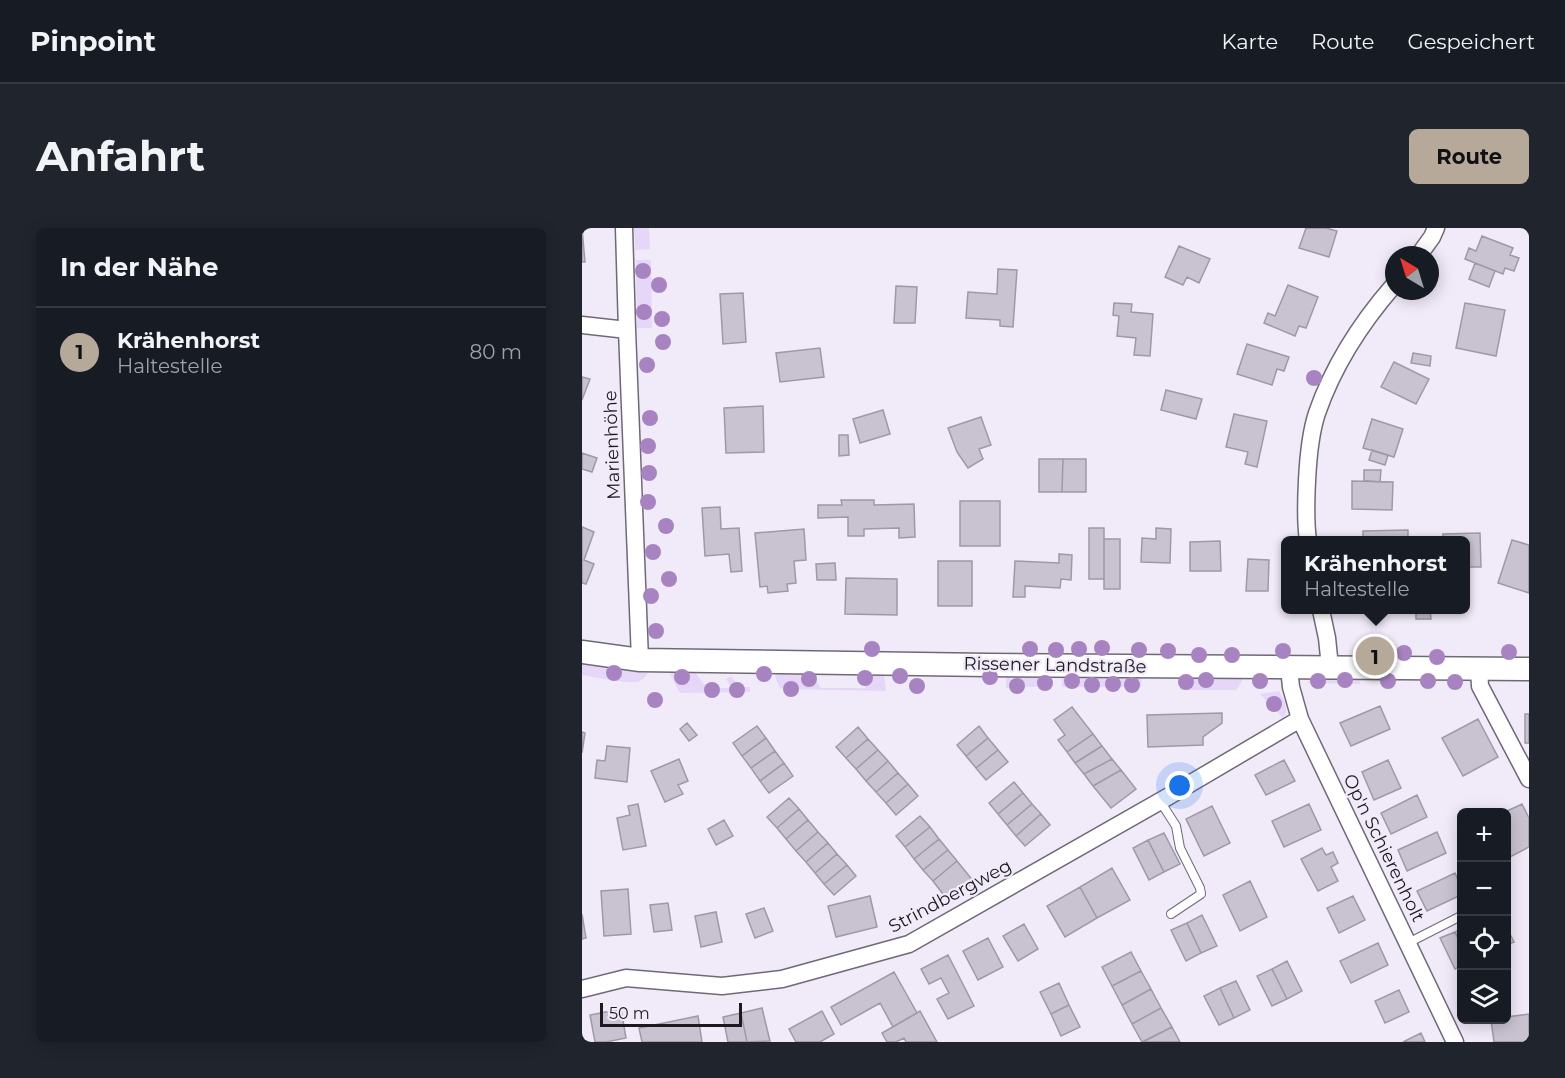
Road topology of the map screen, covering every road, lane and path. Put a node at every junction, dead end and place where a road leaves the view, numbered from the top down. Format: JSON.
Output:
{"nodes":[{"id":1,"x":624,"y":228,"type":"edge"},
{"id":2,"x":1436,"y":228,"type":"edge"},
{"id":3,"x":1426,"y":246,"type":"edge"},
{"id":4,"x":1385,"y":296,"type":"edge"},
{"id":5,"x":582,"y":325,"type":"edge"},
{"id":6,"x":627,"y":330,"type":"junction"},
{"id":7,"x":1307,"y":536,"type":"edge"},
{"id":8,"x":1322,"y":614,"type":"edge"},
{"id":9,"x":582,"y":652,"type":"edge"},
{"id":10,"x":640,"y":660,"type":"junction"},
{"id":11,"x":1330,"y":667,"type":"junction"},
{"id":12,"x":1289,"y":668,"type":"junction"},
{"id":13,"x":1479,"y":669,"type":"junction"},
{"id":14,"x":1529,"y":669,"type":"edge"},
{"id":15,"x":1300,"y":719,"type":"junction"},
{"id":16,"x":1529,"y":779,"type":"edge"},
{"id":17,"x":1160,"y":801,"type":"junction"},
{"id":18,"x":1171,"y":914,"type":"dead end"},
{"id":19,"x":1457,"y":918,"type":"edge"},
{"id":20,"x":1408,"y":943,"type":"junction"},
{"id":21,"x":582,"y":989,"type":"edge"},
{"id":22,"x":1455,"y":1042,"type":"edge"}],
"edges":[{"from":1,"to":6,"type":"street","name":"Marienhöhe"},
{"from":2,"to":3,"type":"street"},
{"from":4,"to":7,"type":"street"},
{"from":5,"to":6,"type":"street"},
{"from":6,"to":10,"type":"street","name":"Marienhöhe"},
{"from":8,"to":11,"type":"street"},
{"from":9,"to":10,"type":"main road","name":"Rissener Landstraße"},
{"from":10,"to":12,"type":"main road","name":"Rissener Landstraße"},
{"from":11,"to":12,"type":"main road","name":"Rissener Landstraße"},
{"from":11,"to":13,"type":"main road","name":"Rissener Landstraße"},
{"from":12,"to":15,"type":"street","name":"Op'n Schierenholt"},
{"from":13,"to":14,"type":"main road","name":"Rissener Landstraße"},
{"from":13,"to":16,"type":"street"},
{"from":15,"to":17,"type":"street","name":"Strindbergweg"},
{"from":15,"to":20,"type":"street","name":"Op'n Schierenholt"},
{"from":17,"to":18,"type":"lane"},
{"from":17,"to":21,"type":"street","name":"Strindbergweg"},
{"from":19,"to":20,"type":"lane"},
{"from":20,"to":22,"type":"street","name":"Op'n Schierenholt"}]}
